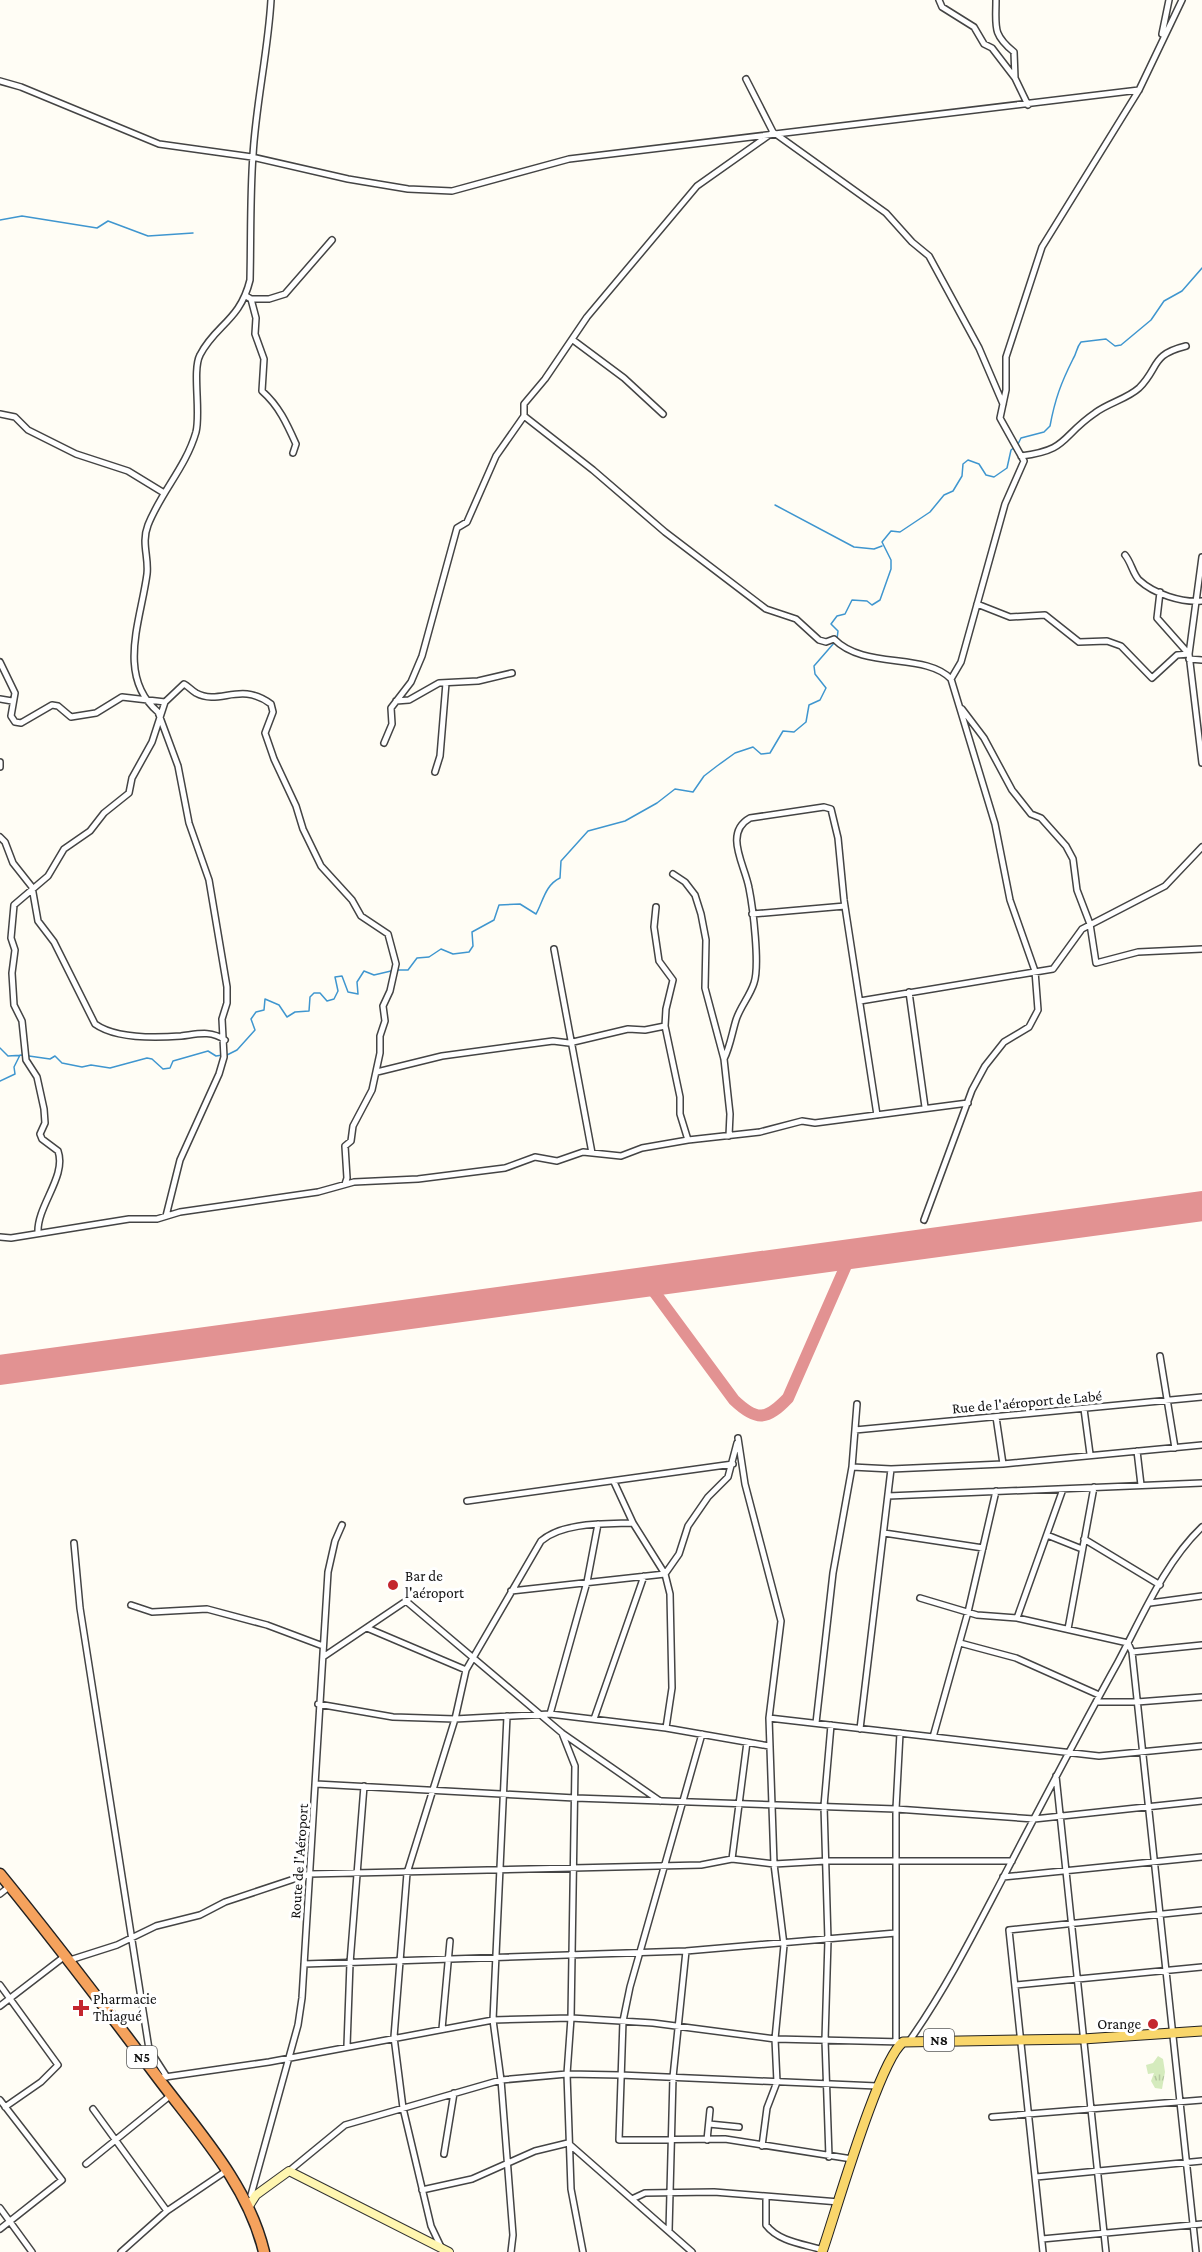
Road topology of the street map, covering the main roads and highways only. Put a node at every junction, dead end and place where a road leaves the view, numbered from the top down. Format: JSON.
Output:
{"nodes":[{"id":1,"x":0,"y":1874,"type":"edge"},
{"id":2,"x":1202,"y":2031,"type":"edge"},
{"id":3,"x":823,"y":2251,"type":"edge"},
{"id":4,"x":264,"y":2252,"type":"edge"}],
"edges":[{"from":1,"to":4,"type":"highway","number":"N5"},
{"from":2,"to":3,"type":"main road","number":"N8"}]}
